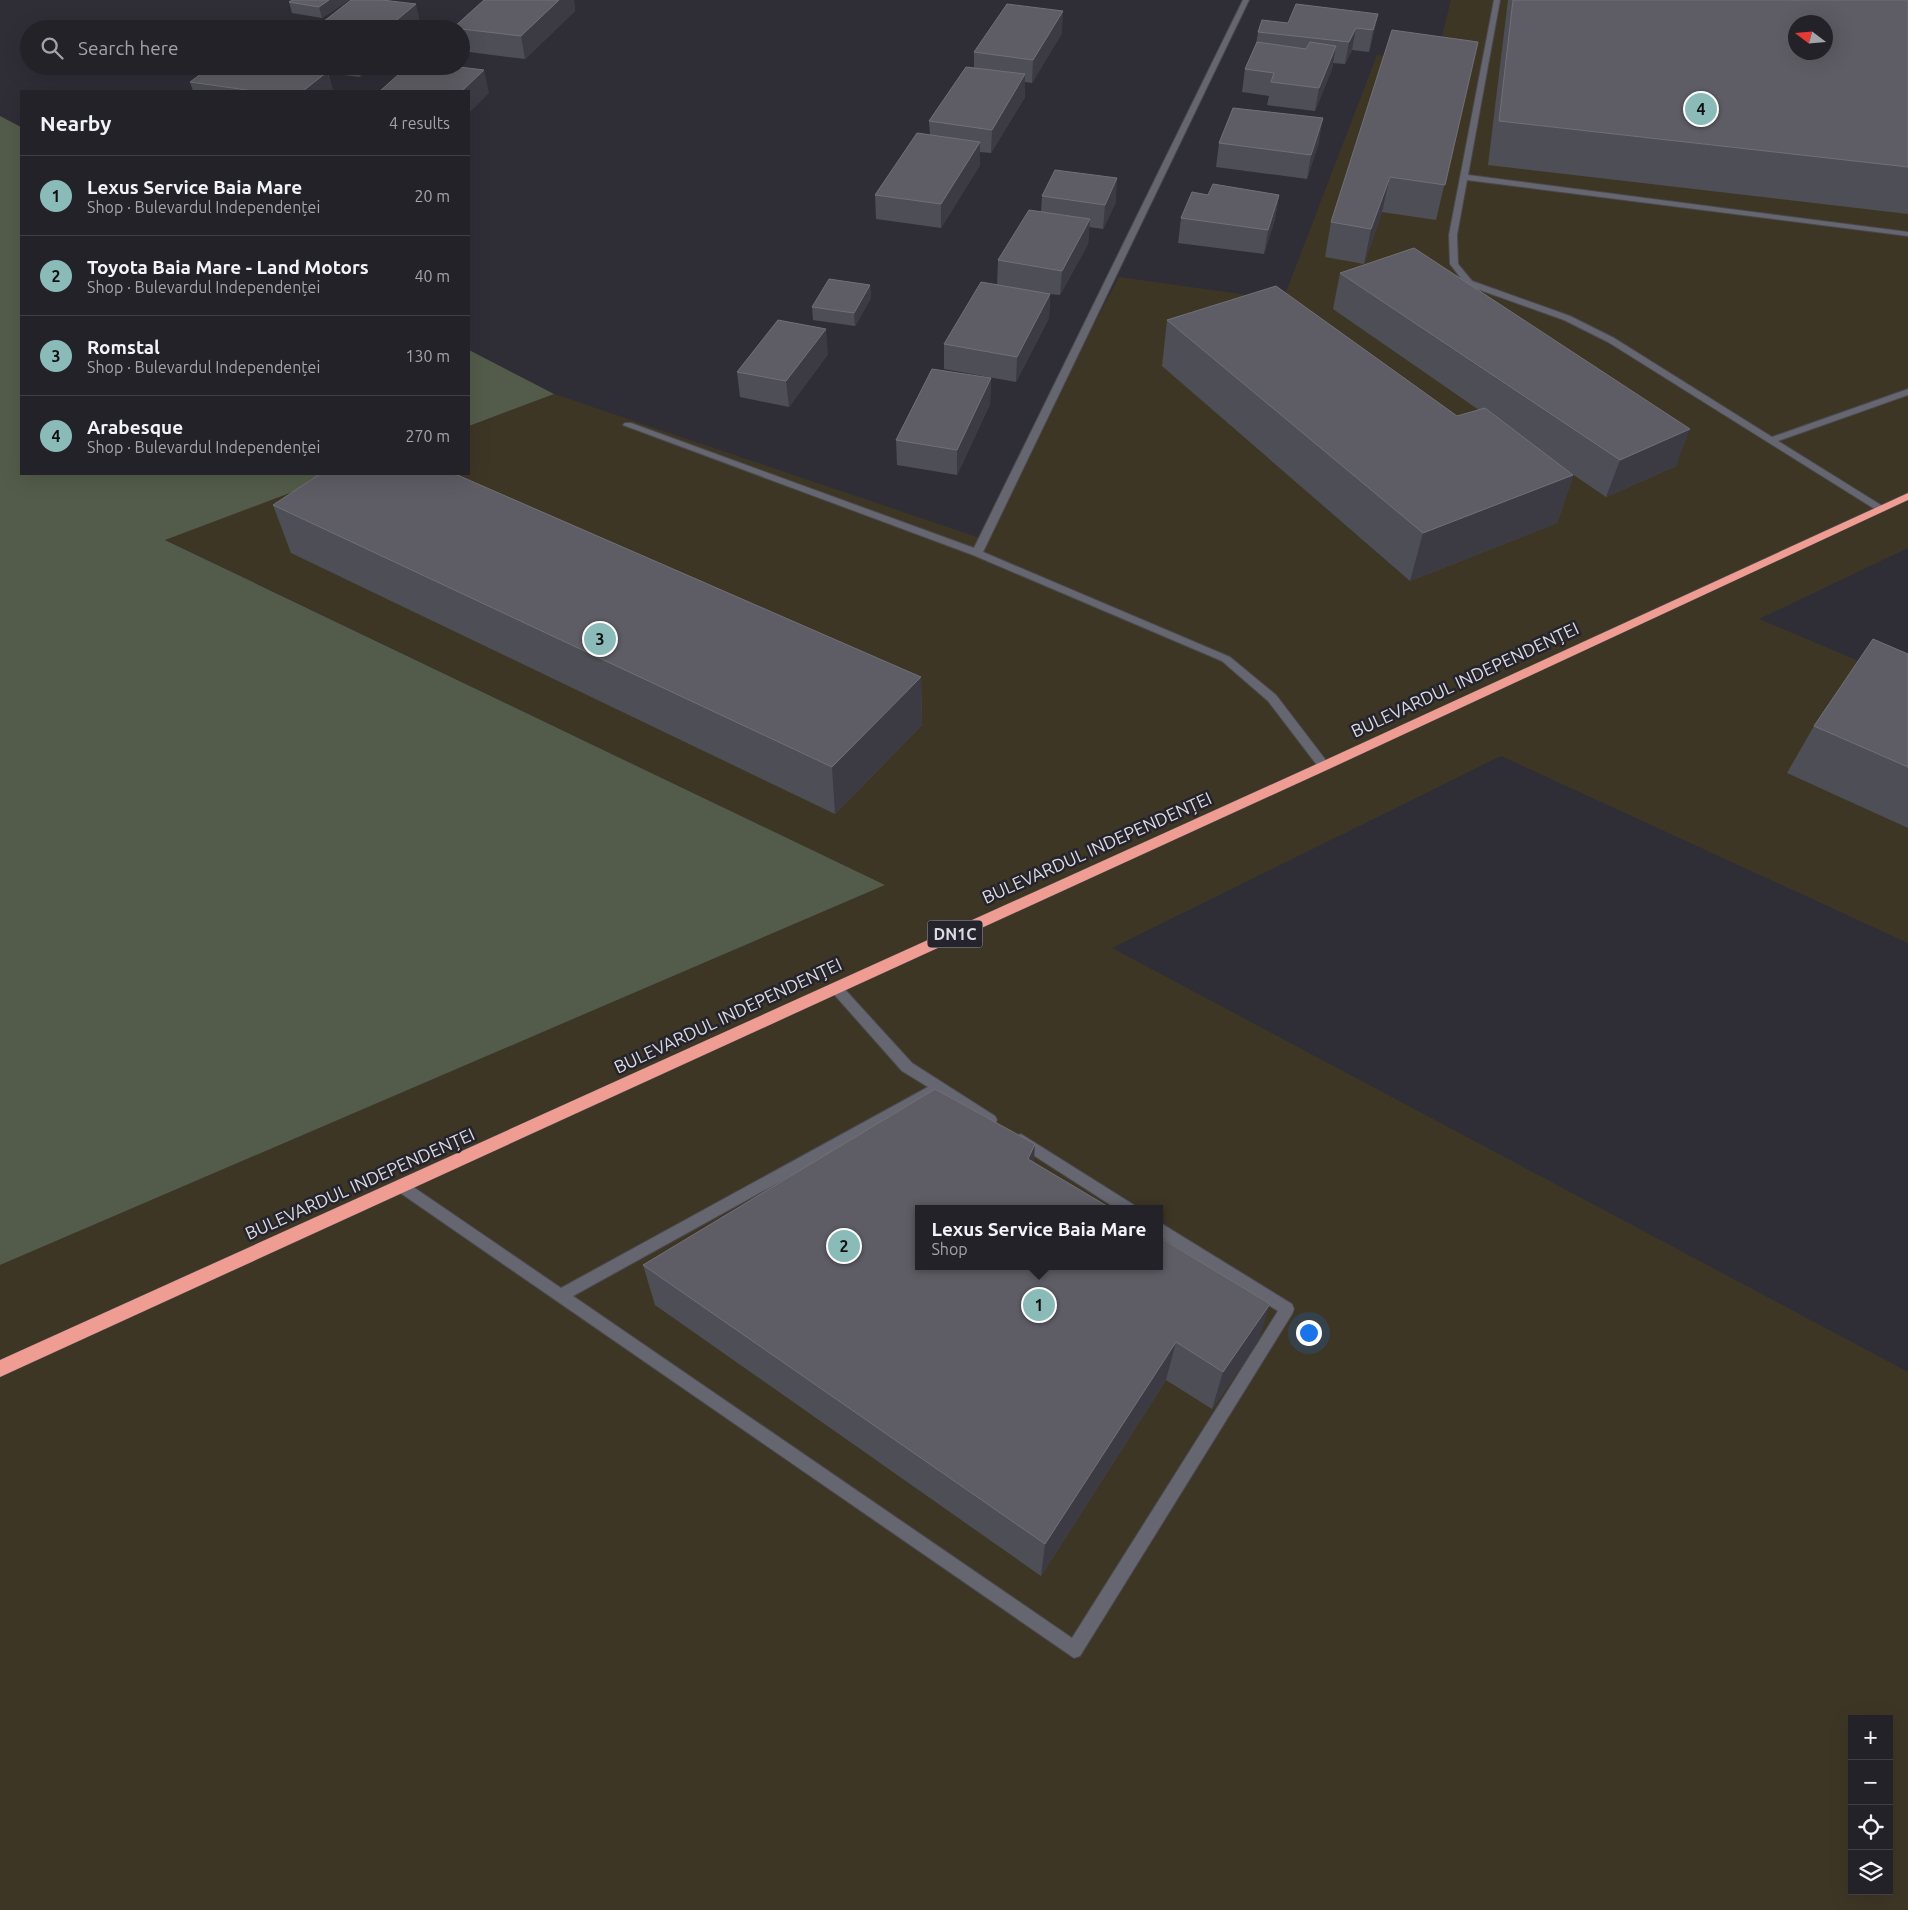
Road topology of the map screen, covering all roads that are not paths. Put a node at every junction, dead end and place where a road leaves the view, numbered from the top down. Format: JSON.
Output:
{"nodes":[{"id":1,"x":1246,"y":0,"type":"edge"},
{"id":2,"x":1497,"y":0,"type":"edge"},
{"id":3,"x":1464,"y":177,"type":"junction"},
{"id":4,"x":1908,"y":234,"type":"edge"},
{"id":5,"x":1908,"y":392,"type":"edge"},
{"id":6,"x":628,"y":426,"type":"dead end"},
{"id":7,"x":1771,"y":440,"type":"junction"},
{"id":8,"x":1908,"y":496,"type":"edge"},
{"id":9,"x":1881,"y":509,"type":"junction"},
{"id":10,"x":977,"y":553,"type":"junction"},
{"id":11,"x":1324,"y":766,"type":"junction"},
{"id":12,"x":836,"y":988,"type":"junction"},
{"id":13,"x":939,"y":1088,"type":"junction"},
{"id":14,"x":401,"y":1186,"type":"junction"},
{"id":15,"x":1123,"y":1205,"type":"edge"},
{"id":16,"x":1163,"y":1231,"type":"edge"},
{"id":17,"x":560,"y":1296,"type":"junction"},
{"id":18,"x":0,"y":1369,"type":"edge"}],
"edges":[{"from":1,"to":10,"type":"street"},
{"from":2,"to":3,"type":"street"},
{"from":3,"to":4,"type":"street"},
{"from":3,"to":7,"type":"street"},
{"from":5,"to":7,"type":"street"},
{"from":6,"to":10,"type":"street"},
{"from":7,"to":9,"type":"street"},
{"from":8,"to":9,"type":"highway","name":"BULEVARDUL INDEPENDENȚEI","number":"DN1C"},
{"from":9,"to":11,"type":"highway","name":"BULEVARDUL INDEPENDENȚEI","number":"DN1C"},
{"from":10,"to":11,"type":"street"},
{"from":11,"to":12,"type":"highway","name":"BULEVARDUL INDEPENDENȚEI","number":"DN1C"},
{"from":12,"to":13,"type":"street"},
{"from":12,"to":14,"type":"highway","name":"BULEVARDUL INDEPENDENȚEI","number":"DN1C"},
{"from":13,"to":15,"type":"street"},
{"from":13,"to":17,"type":"street"},
{"from":14,"to":17,"type":"street"},
{"from":14,"to":18,"type":"highway","name":"BULEVARDUL INDEPENDENȚEI","number":"DN1C"},
{"from":16,"to":17,"type":"street"}]}
